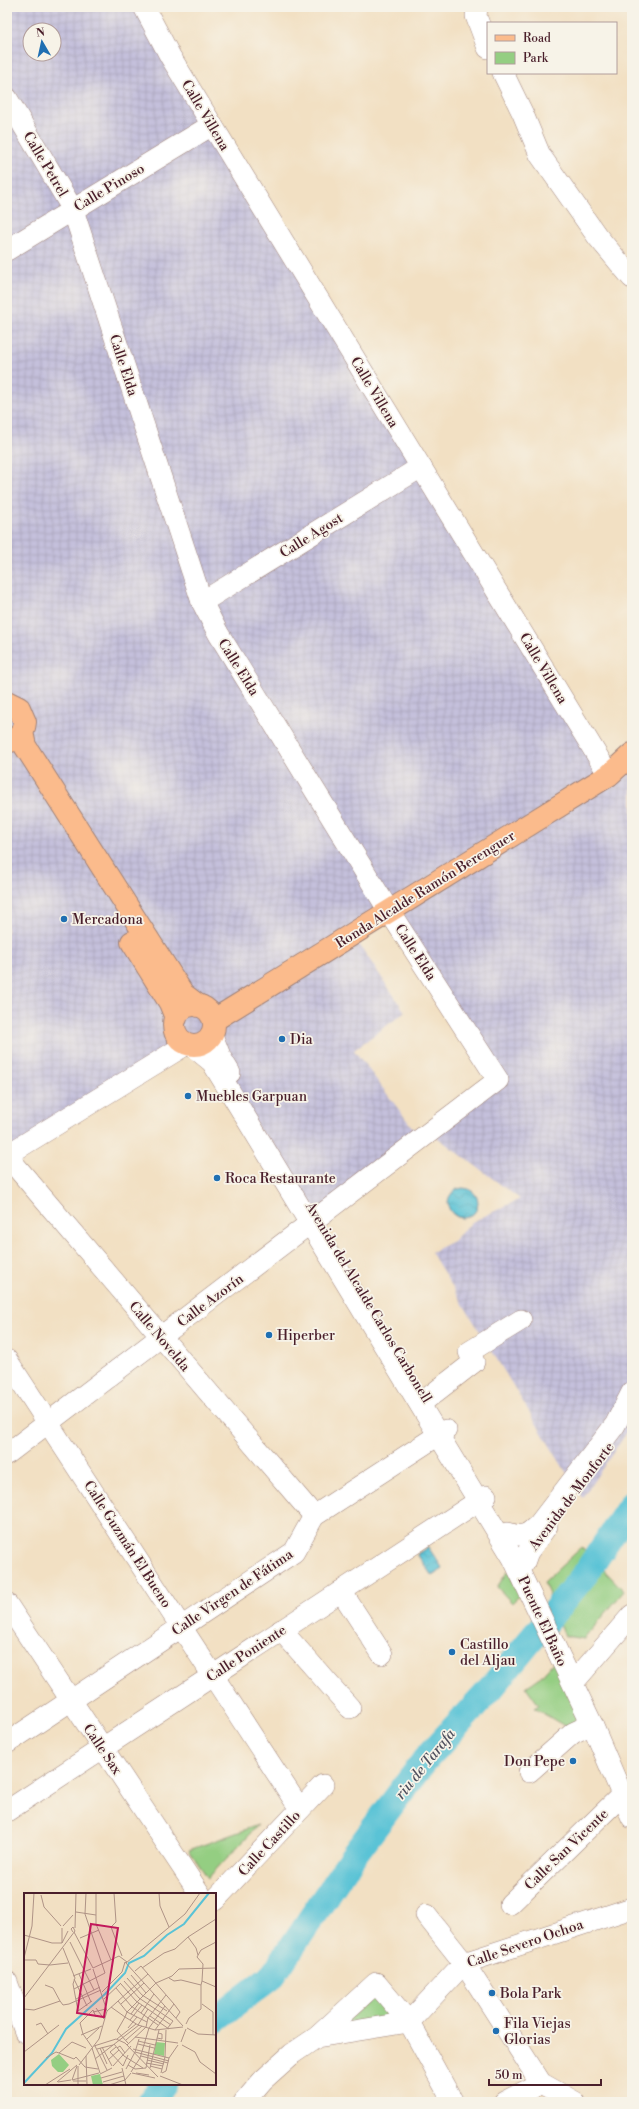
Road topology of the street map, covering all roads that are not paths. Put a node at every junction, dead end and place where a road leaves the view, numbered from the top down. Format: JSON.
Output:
{"nodes":[{"id":1,"x":144,"y":7,"type":"edge"},
{"id":2,"x":477,"y":7,"type":"edge"},
{"id":3,"x":487,"y":45,"type":"edge"},
{"id":4,"x":503,"y":74,"type":"edge"},
{"id":5,"x":7,"y":98,"type":"edge"},
{"id":6,"x":212,"y":125,"type":"junction"},
{"id":7,"x":73,"y":210,"type":"junction"},
{"id":8,"x":7,"y":250,"type":"edge"},
{"id":9,"x":632,"y":278,"type":"edge"},
{"id":10,"x":421,"y":467,"type":"junction"},
{"id":11,"x":202,"y":602,"type":"junction"},
{"id":12,"x":8,"y":703,"type":"edge"},
{"id":13,"x":12,"y":740,"type":"edge"},
{"id":14,"x":632,"y":754,"type":"edge"},
{"id":15,"x":609,"y":775,"type":"junction"},
{"id":16,"x":389,"y":911,"type":"junction"},
{"id":17,"x":208,"y":1020,"type":"junction"},
{"id":18,"x":183,"y":1036,"type":"junction"},
{"id":19,"x":498,"y":1080,"type":"joint"},
{"id":20,"x":7,"y":1147,"type":"edge"},
{"id":21,"x":7,"y":1155,"type":"edge"},
{"id":22,"x":314,"y":1221,"type":"junction"},
{"id":23,"x":521,"y":1320,"type":"dead end"},
{"id":24,"x":161,"y":1337,"type":"junction"},
{"id":25,"x":7,"y":1360,"type":"edge"},
{"id":26,"x":632,"y":1392,"type":"edge"},
{"id":27,"x":423,"y":1401,"type":"junction"},
{"id":28,"x":632,"y":1410,"type":"edge"},
{"id":29,"x":49,"y":1422,"type":"junction"},
{"id":30,"x":442,"y":1433,"type":"junction"},
{"id":31,"x":7,"y":1454,"type":"edge"},
{"id":32,"x":482,"y":1498,"type":"junction"},
{"id":33,"x":314,"y":1516,"type":"junction"},
{"id":34,"x":508,"y":1533,"type":"junction"},
{"id":35,"x":522,"y":1563,"type":"junction"},
{"id":36,"x":341,"y":1591,"type":"junction"},
{"id":37,"x":7,"y":1604,"type":"edge"},
{"id":38,"x":632,"y":1616,"type":"edge"},
{"id":39,"x":182,"y":1627,"type":"junction"},
{"id":40,"x":281,"y":1630,"type":"junction"},
{"id":41,"x":382,"y":1654,"type":"dead end"},
{"id":42,"x":213,"y":1675,"type":"junction"},
{"id":43,"x":577,"y":1680,"type":"junction"},
{"id":44,"x":71,"y":1700,"type":"junction"},
{"id":45,"x":350,"y":1708,"type":"dead end"},
{"id":46,"x":592,"y":1724,"type":"junction"},
{"id":47,"x":7,"y":1743,"type":"edge"},
{"id":48,"x":103,"y":1748,"type":"junction"},
{"id":49,"x":529,"y":1772,"type":"dead end"},
{"id":50,"x":323,"y":1785,"type":"dead end"},
{"id":51,"x":627,"y":1794,"type":"edge"},
{"id":52,"x":300,"y":1809,"type":"junction"},
{"id":53,"x":7,"y":1811,"type":"edge"},
{"id":54,"x":632,"y":1818,"type":"edge"},
{"id":55,"x":199,"y":1893,"type":"edge"},
{"id":56,"x":216,"y":1899,"type":"edge"},
{"id":57,"x":510,"y":1904,"type":"dead end"},
{"id":58,"x":632,"y":1908,"type":"edge"},
{"id":59,"x":426,"y":1915,"type":"dead end"},
{"id":60,"x":464,"y":1963,"type":"junction"},
{"id":61,"x":7,"y":1982,"type":"edge"},
{"id":62,"x":410,"y":2022,"type":"junction"},
{"id":63,"x":24,"y":2029,"type":"edge"},
{"id":64,"x":317,"y":2037,"type":"junction"},
{"id":65,"x":541,"y":2083,"type":"junction"},
{"id":66,"x":244,"y":2102,"type":"edge"},
{"id":67,"x":453,"y":2102,"type":"edge"},
{"id":68,"x":504,"y":2102,"type":"edge"},
{"id":69,"x":575,"y":2102,"type":"edge"}],
"edges":[{"from":1,"to":6,"type":"street","name":"Calle Villena"},
{"from":2,"to":3,"type":"street"},
{"from":4,"to":9,"type":"street"},
{"from":5,"to":7,"type":"street","name":"Calle Petrel"},
{"from":6,"to":7,"type":"street","name":"Calle Pinoso"},
{"from":6,"to":10,"type":"street","name":"Calle Villena"},
{"from":7,"to":8,"type":"street","name":"Calle Pinoso"},
{"from":7,"to":11,"type":"street","name":"Calle Elda"},
{"from":10,"to":11,"type":"street","name":"Calle Agost"},
{"from":10,"to":15,"type":"street","name":"Calle Villena"},
{"from":11,"to":16,"type":"street","name":"Calle Elda"},
{"from":12,"to":13,"type":"main road"},
{"from":13,"to":17,"type":"main road"},
{"from":13,"to":18,"type":"main road","name":"Avenida del Alcalde Carlos Carbonell"},
{"from":14,"to":15,"type":"main road","name":"Ronda Alcalde Ramón Berenguer"},
{"from":15,"to":16,"type":"main road","name":"Ronda Alcalde Ramón Berenguer"},
{"from":16,"to":17,"type":"main road","name":"Ronda Alcalde Ramón Berenguer"},
{"from":16,"to":19,"type":"street","name":"Calle Elda"},
{"from":17,"to":18,"type":"main road"},
{"from":17,"to":18,"type":"main road"},
{"from":17,"to":22,"type":"street","name":"Avenida del Alcalde Carlos Carbonell"},
{"from":18,"to":20,"type":"street"},
{"from":18,"to":21,"type":"street"},
{"from":18,"to":22,"type":"street","name":"Avenida del Alcalde Carlos Carbonell"},
{"from":19,"to":22,"type":"street","name":"Calle Azorín"},
{"from":21,"to":24,"type":"street","name":"Calle Novelda"},
{"from":22,"to":24,"type":"street","name":"Calle Azorín"},
{"from":22,"to":27,"type":"street","name":"Avenida del Alcalde Carlos Carbonell"},
{"from":23,"to":27,"type":"street"},
{"from":24,"to":29,"type":"street","name":"Calle Azorín"},
{"from":24,"to":33,"type":"street","name":"Calle Novelda"},
{"from":25,"to":29,"type":"street","name":"Calle Guzmán El Bueno"},
{"from":26,"to":34,"type":"street","name":"Avenida de Monforte"},
{"from":27,"to":30,"type":"street","name":"Avenida del Alcalde Carlos Carbonell"},
{"from":28,"to":35,"type":"street","name":"Avenida de Monforte"},
{"from":29,"to":31,"type":"street","name":"Calle Azorín"},
{"from":29,"to":39,"type":"street","name":"Calle Guzmán El Bueno"},
{"from":30,"to":32,"type":"street","name":"Avenida del Alcalde Carlos Carbonell"},
{"from":30,"to":33,"type":"street","name":"Calle Virgen de Fátima"},
{"from":32,"to":34,"type":"street","name":"Avenida del Alcalde Carlos Carbonell"},
{"from":32,"to":35,"type":"street","name":"Avenida del Alcalde Carlos Carbonell"},
{"from":32,"to":36,"type":"street","name":"Calle Poniente"},
{"from":33,"to":39,"type":"street","name":"Calle Virgen de Fátima"},
{"from":34,"to":35,"type":"street","name":"Avenida del Alcalde Carlos Carbonell"},
{"from":35,"to":43,"type":"street","name":"Puente El Baño"},
{"from":36,"to":40,"type":"street","name":"Calle Poniente"},
{"from":36,"to":41,"type":"street"},
{"from":37,"to":44,"type":"street","name":"Calle Sax"},
{"from":38,"to":43,"type":"street"},
{"from":39,"to":42,"type":"street","name":"Calle Guzmán El Bueno"},
{"from":39,"to":44,"type":"street","name":"Calle Virgen de Fátima"},
{"from":40,"to":42,"type":"street","name":"Calle Poniente"},
{"from":40,"to":45,"type":"street"},
{"from":42,"to":48,"type":"street","name":"Calle Poniente"},
{"from":42,"to":52,"type":"street","name":"Calle Guzmán El Bueno"},
{"from":43,"to":46,"type":"street"},
{"from":43,"to":51,"type":"street"},
{"from":44,"to":47,"type":"street","name":"Calle Virgen de Fátima"},
{"from":44,"to":48,"type":"street","name":"Calle Sax"},
{"from":46,"to":49,"type":"street"},
{"from":46,"to":51,"type":"street"},
{"from":48,"to":53,"type":"street","name":"Calle Poniente"},
{"from":48,"to":55,"type":"street","name":"Calle Sax"},
{"from":50,"to":52,"type":"street","name":"Calle Castillo"},
{"from":51,"to":54,"type":"street"},
{"from":51,"to":57,"type":"street","name":"Calle San Vicente"},
{"from":52,"to":56,"type":"street","name":"Calle Castillo"},
{"from":58,"to":60,"type":"street","name":"Calle Severo Ochoa"},
{"from":59,"to":60,"type":"street"},
{"from":60,"to":62,"type":"street","name":"Calle Severo Ochoa"},
{"from":60,"to":65,"type":"street"},
{"from":61,"to":63,"type":"street"},
{"from":62,"to":64,"type":"street"},
{"from":62,"to":64,"type":"street"},
{"from":62,"to":67,"type":"street"},
{"from":64,"to":66,"type":"street"},
{"from":65,"to":68,"type":"street"},
{"from":65,"to":69,"type":"street"}]}
